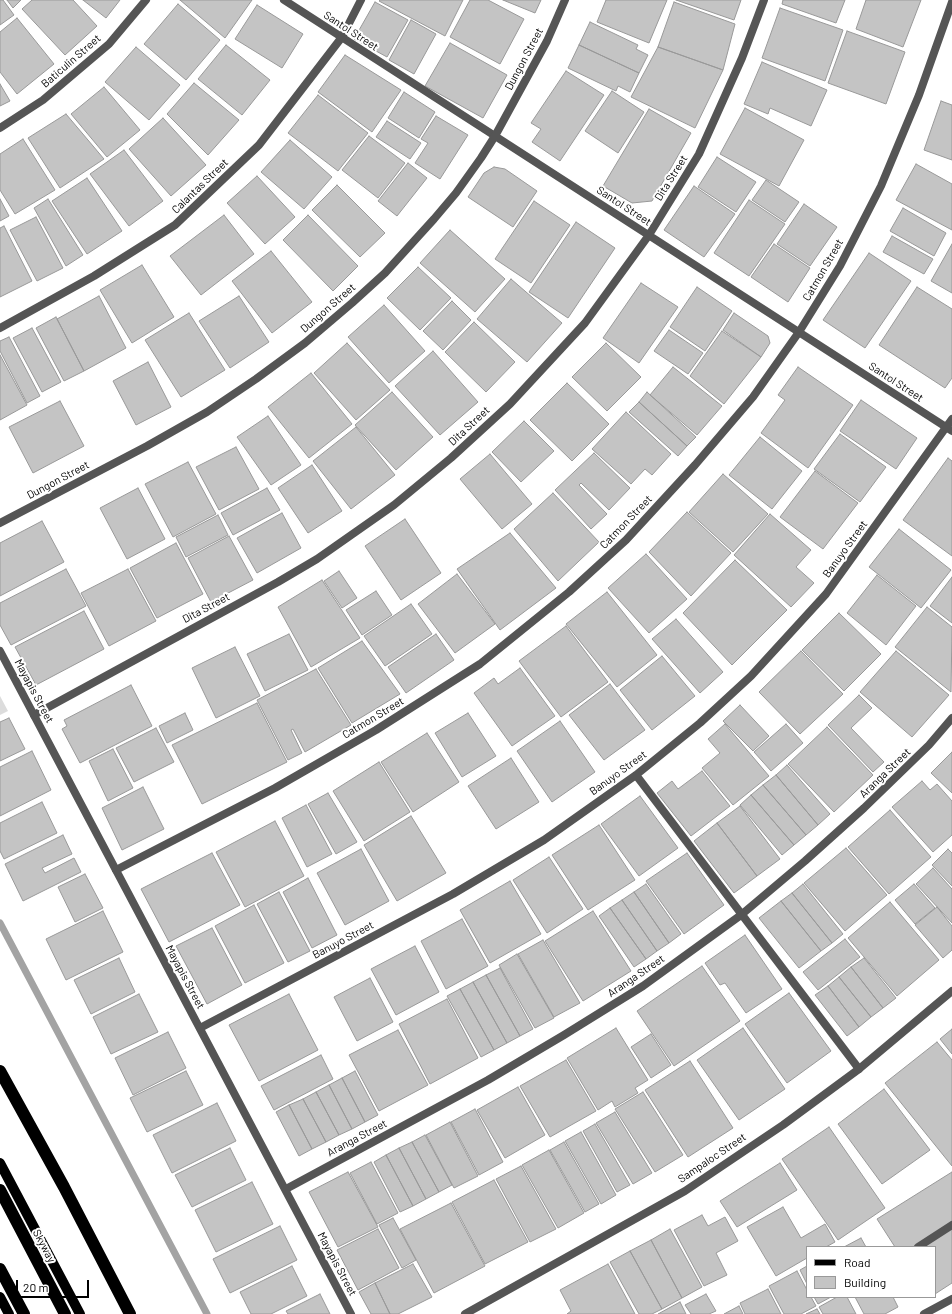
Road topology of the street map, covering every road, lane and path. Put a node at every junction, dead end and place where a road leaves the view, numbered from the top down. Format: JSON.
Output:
{"nodes":[{"id":1,"x":146,"y":0,"type":"edge"},
{"id":2,"x":284,"y":0,"type":"edge"},
{"id":3,"x":361,"y":0,"type":"edge"},
{"id":4,"x":565,"y":0,"type":"edge"},
{"id":5,"x":764,"y":0,"type":"edge"},
{"id":6,"x":952,"y":2,"type":"edge"},
{"id":7,"x":342,"y":37,"type":"junction"},
{"id":8,"x":0,"y":128,"type":"edge"},
{"id":9,"x":495,"y":136,"type":"junction"},
{"id":10,"x":649,"y":235,"type":"junction"},
{"id":11,"x":0,"y":328,"type":"edge"},
{"id":12,"x":799,"y":332,"type":"junction"},
{"id":13,"x":952,"y":419,"type":"edge"},
{"id":14,"x":949,"y":429,"type":"edge"},
{"id":15,"x":0,"y":523,"type":"edge"},
{"id":16,"x":0,"y":651,"type":"edge"},
{"id":17,"x":34,"y":715,"type":"junction"},
{"id":18,"x":952,"y":718,"type":"edge"},
{"id":19,"x":636,"y":776,"type":"junction"},
{"id":20,"x":116,"y":870,"type":"junction"},
{"id":21,"x":741,"y":914,"type":"junction"},
{"id":22,"x":952,"y":991,"type":"edge"},
{"id":23,"x":200,"y":1028,"type":"junction"},
{"id":24,"x":859,"y":1069,"type":"junction"},
{"id":25,"x":0,"y":1071,"type":"edge"},
{"id":26,"x":0,"y":1163,"type":"edge"},
{"id":27,"x":286,"y":1189,"type":"junction"},
{"id":28,"x":0,"y":1190,"type":"edge"},
{"id":29,"x":952,"y":1225,"type":"edge"},
{"id":30,"x":920,"y":1246,"type":"edge"},
{"id":31,"x":0,"y":1269,"type":"edge"},
{"id":32,"x":0,"y":1297,"type":"edge"},
{"id":33,"x":952,"y":1299,"type":"edge"},
{"id":34,"x":9,"y":1314,"type":"edge"},
{"id":35,"x":24,"y":1314,"type":"edge"},
{"id":36,"x":65,"y":1314,"type":"edge"},
{"id":37,"x":80,"y":1314,"type":"edge"},
{"id":38,"x":130,"y":1314,"type":"edge"},
{"id":39,"x":351,"y":1314,"type":"edge"},
{"id":40,"x":465,"y":1314,"type":"edge"},
{"id":41,"x":924,"y":1314,"type":"edge"}],
"edges":[{"from":1,"to":8,"type":"street","name":"Baticulin Street"},
{"from":2,"to":7,"type":"street","name":"Santol Street"},
{"from":3,"to":7,"type":"street","name":"Calantas Street"},
{"from":4,"to":9,"type":"street","name":"Dungon Street"},
{"from":5,"to":10,"type":"street","name":"Dita Street"},
{"from":6,"to":12,"type":"street","name":"Catmon Street"},
{"from":7,"to":9,"type":"street","name":"Santol Street"},
{"from":7,"to":11,"type":"street","name":"Calantas Street"},
{"from":9,"to":10,"type":"street","name":"Santol Street"},
{"from":9,"to":15,"type":"street","name":"Dungon Street"},
{"from":10,"to":12,"type":"street","name":"Santol Street"},
{"from":10,"to":17,"type":"street","name":"Dita Street"},
{"from":12,"to":14,"type":"street","name":"Santol Street"},
{"from":12,"to":20,"type":"street","name":"Catmon Street"},
{"from":13,"to":14,"type":"street","name":"Banuyo Street"},
{"from":14,"to":19,"type":"street","name":"Banuyo Street"},
{"from":16,"to":17,"type":"street","name":"Mayapis Street"},
{"from":17,"to":20,"type":"street","name":"Mayapis Street"},
{"from":18,"to":21,"type":"street","name":"Aranga Street"},
{"from":19,"to":21,"type":"street"},
{"from":19,"to":23,"type":"street","name":"Banuyo Street"},
{"from":20,"to":23,"type":"street","name":"Mayapis Street"},
{"from":21,"to":24,"type":"street"},
{"from":21,"to":27,"type":"street","name":"Aranga Street"},
{"from":22,"to":24,"type":"street","name":"Sampaloc Street"},
{"from":23,"to":27,"type":"street","name":"Mayapis Street"},
{"from":24,"to":40,"type":"street","name":"Sampaloc Street"},
{"from":25,"to":38,"type":"highway"},
{"from":26,"to":37,"type":"main road"},
{"from":27,"to":39,"type":"street","name":"Mayapis Street"},
{"from":28,"to":36,"type":"highway","name":"Skyway"},
{"from":29,"to":30,"type":"street"},
{"from":31,"to":35,"type":"highway"},
{"from":32,"to":34,"type":"main road"},
{"from":33,"to":41,"type":"street"}]}
